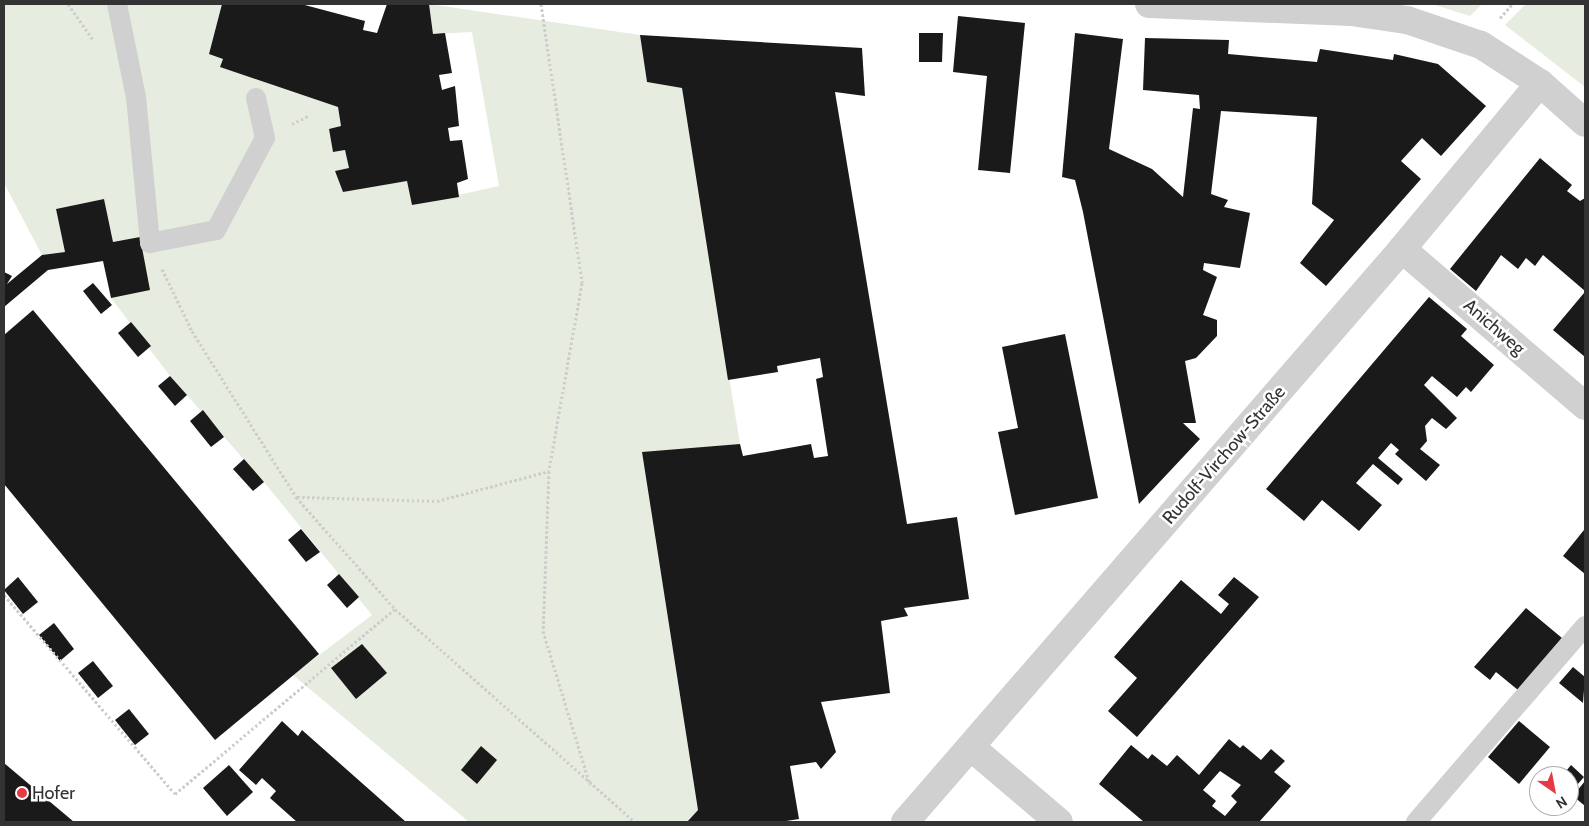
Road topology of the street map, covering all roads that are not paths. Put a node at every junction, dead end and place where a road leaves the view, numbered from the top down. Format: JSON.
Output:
{"nodes":[{"id":1,"x":117,"y":4,"type":"edge"},
{"id":2,"x":1149,"y":4,"type":"edge"},
{"id":3,"x":1540,"y":83,"type":"junction"},
{"id":4,"x":256,"y":98,"type":"dead end"},
{"id":5,"x":1585,"y":123,"type":"edge"},
{"id":6,"x":1402,"y":249,"type":"junction"},
{"id":7,"x":1585,"y":406,"type":"edge"},
{"id":8,"x":1585,"y":626,"type":"edge"},
{"id":9,"x":972,"y":748,"type":"junction"},
{"id":10,"x":904,"y":822,"type":"edge"},
{"id":11,"x":1059,"y":822,"type":"edge"},
{"id":12,"x":1416,"y":822,"type":"edge"}],
"edges":[{"from":1,"to":4,"type":"lane"},
{"from":2,"to":3,"type":"street"},
{"from":3,"to":5,"type":"street"},
{"from":3,"to":6,"type":"street","name":"Rudolf-Virchow-Straße"},
{"from":6,"to":7,"type":"street","name":"Anichweg"},
{"from":6,"to":9,"type":"street","name":"Rudolf-Virchow-Straße"},
{"from":8,"to":12,"type":"lane"},
{"from":9,"to":10,"type":"street","name":"Rudolf-Virchow-Straße"},
{"from":9,"to":11,"type":"street"}]}
